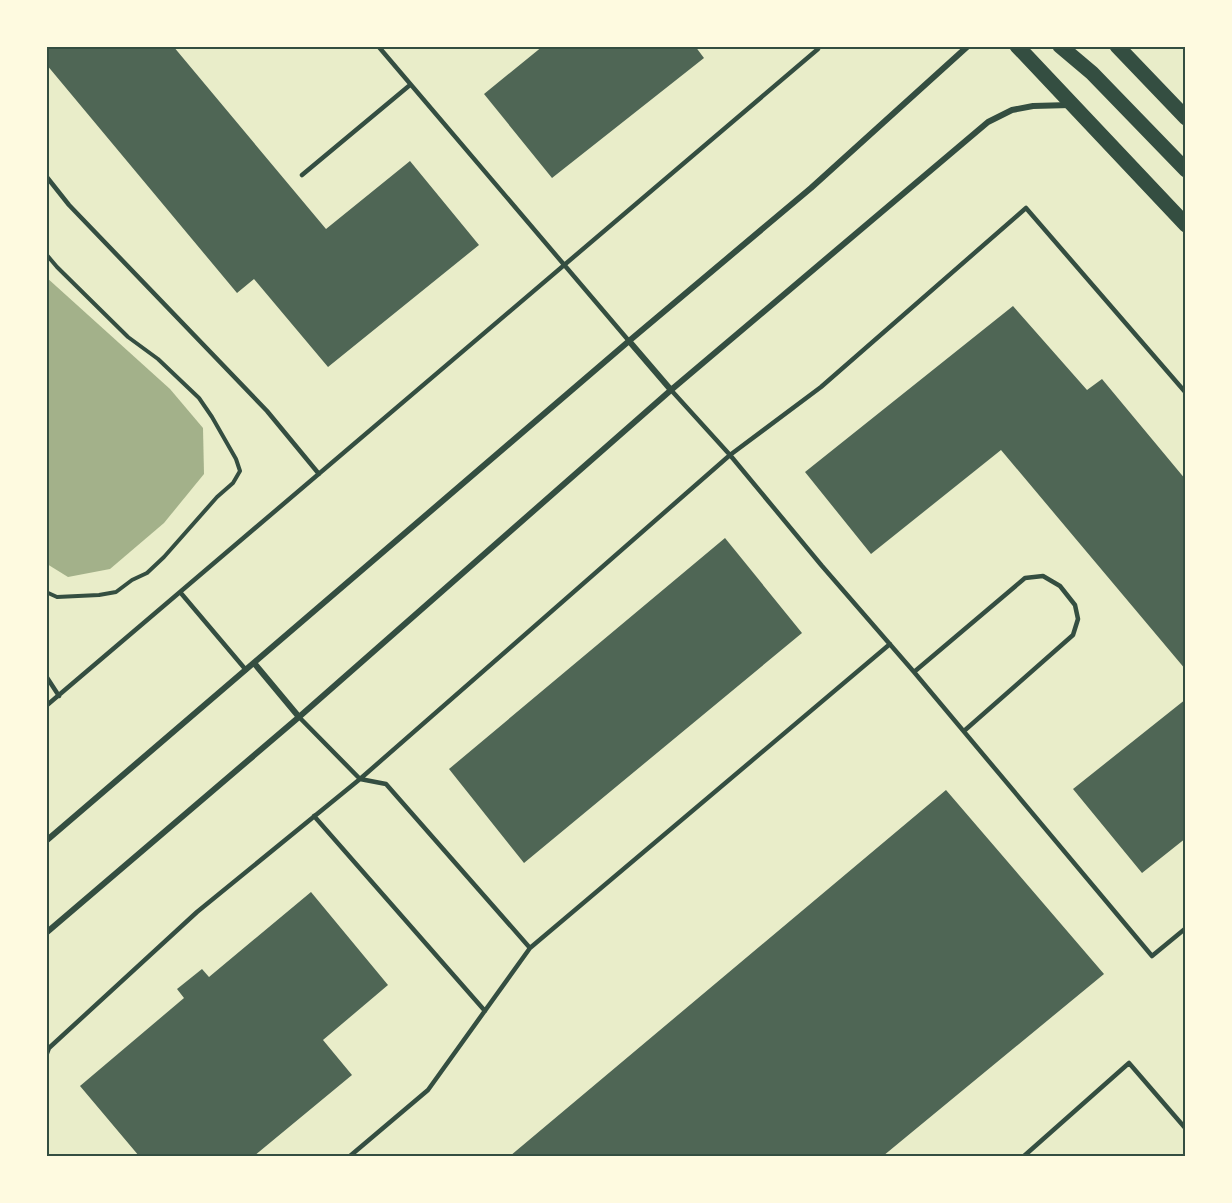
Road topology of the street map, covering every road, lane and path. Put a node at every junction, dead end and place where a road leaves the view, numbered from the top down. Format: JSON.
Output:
{"nodes":[{"id":1,"x":378,"y":46,"type":"edge"},
{"id":2,"x":815,"y":46,"type":"edge"},
{"id":3,"x":968,"y":46,"type":"edge"},
{"id":4,"x":1017,"y":46,"type":"edge"},
{"id":5,"x":1060,"y":46,"type":"edge"},
{"id":6,"x":1117,"y":46,"type":"edge"},
{"id":7,"x":410,"y":85,"type":"junction"},
{"id":8,"x":1073,"y":105,"type":"junction"},
{"id":9,"x":1185,"y":118,"type":"edge"},
{"id":10,"x":1185,"y":170,"type":"edge"},
{"id":11,"x":302,"y":175,"type":"dead end"},
{"id":12,"x":46,"y":176,"type":"edge"},
{"id":13,"x":1185,"y":225,"type":"edge"},
{"id":14,"x":46,"y":254,"type":"edge"},
{"id":15,"x":564,"y":265,"type":"junction"},
{"id":16,"x":629,"y":341,"type":"junction"},
{"id":17,"x":671,"y":390,"type":"junction"},
{"id":18,"x":1185,"y":393,"type":"edge"},
{"id":19,"x":730,"y":455,"type":"junction"},
{"id":20,"x":319,"y":474,"type":"junction"},
{"id":21,"x":46,"y":592,"type":"edge"},
{"id":22,"x":180,"y":592,"type":"junction"},
{"id":23,"x":890,"y":644,"type":"junction"},
{"id":24,"x":254,"y":663,"type":"junction"},
{"id":25,"x":246,"y":670,"type":"junction"},
{"id":26,"x":914,"y":672,"type":"junction"},
{"id":27,"x":46,"y":676,"type":"edge"},
{"id":28,"x":59,"y":696,"type":"junction"},
{"id":29,"x":46,"y":706,"type":"edge"},
{"id":30,"x":299,"y":717,"type":"junction"},
{"id":31,"x":964,"y":731,"type":"junction"},
{"id":32,"x":360,"y":779,"type":"junction"},
{"id":33,"x":314,"y":816,"type":"junction"},
{"id":34,"x":46,"y":841,"type":"edge"},
{"id":35,"x":1185,"y":928,"type":"edge"},
{"id":36,"x":46,"y":933,"type":"edge"},
{"id":37,"x":530,"y":948,"type":"junction"},
{"id":38,"x":485,"y":1011,"type":"junction"},
{"id":39,"x":46,"y":1056,"type":"edge"},
{"id":40,"x":1185,"y":1129,"type":"edge"},
{"id":41,"x":350,"y":1156,"type":"edge"},
{"id":42,"x":1024,"y":1156,"type":"edge"}],
"edges":[{"from":1,"to":7,"type":"lane"},
{"from":2,"to":15,"type":"lane"},
{"from":3,"to":16,"type":"street"},
{"from":4,"to":8,"type":"main road"},
{"from":5,"to":10,"type":"main road"},
{"from":6,"to":9,"type":"main road"},
{"from":7,"to":11,"type":"lane"},
{"from":7,"to":15,"type":"lane"},
{"from":8,"to":13,"type":"main road"},
{"from":8,"to":17,"type":"street"},
{"from":12,"to":20,"type":"lane"},
{"from":14,"to":21,"type":"path"},
{"from":15,"to":16,"type":"lane"},
{"from":15,"to":20,"type":"lane"},
{"from":16,"to":17,"type":"street"},
{"from":16,"to":24,"type":"street"},
{"from":17,"to":19,"type":"lane"},
{"from":17,"to":30,"type":"street"},
{"from":18,"to":19,"type":"lane"},
{"from":19,"to":23,"type":"lane"},
{"from":19,"to":32,"type":"lane"},
{"from":20,"to":22,"type":"lane"},
{"from":22,"to":25,"type":"lane"},
{"from":22,"to":28,"type":"lane"},
{"from":23,"to":26,"type":"lane"},
{"from":23,"to":37,"type":"lane"},
{"from":24,"to":25,"type":"street"},
{"from":24,"to":30,"type":"street"},
{"from":25,"to":34,"type":"street"},
{"from":26,"to":31,"type":"lane"},
{"from":26,"to":31,"type":"lane"},
{"from":27,"to":28,"type":"lane"},
{"from":28,"to":29,"type":"lane"},
{"from":30,"to":32,"type":"lane"},
{"from":30,"to":36,"type":"street"},
{"from":31,"to":35,"type":"lane"},
{"from":32,"to":33,"type":"lane"},
{"from":32,"to":37,"type":"lane"},
{"from":33,"to":38,"type":"lane"},
{"from":33,"to":39,"type":"lane"},
{"from":37,"to":38,"type":"lane"},
{"from":38,"to":41,"type":"lane"},
{"from":40,"to":42,"type":"lane"}]}
